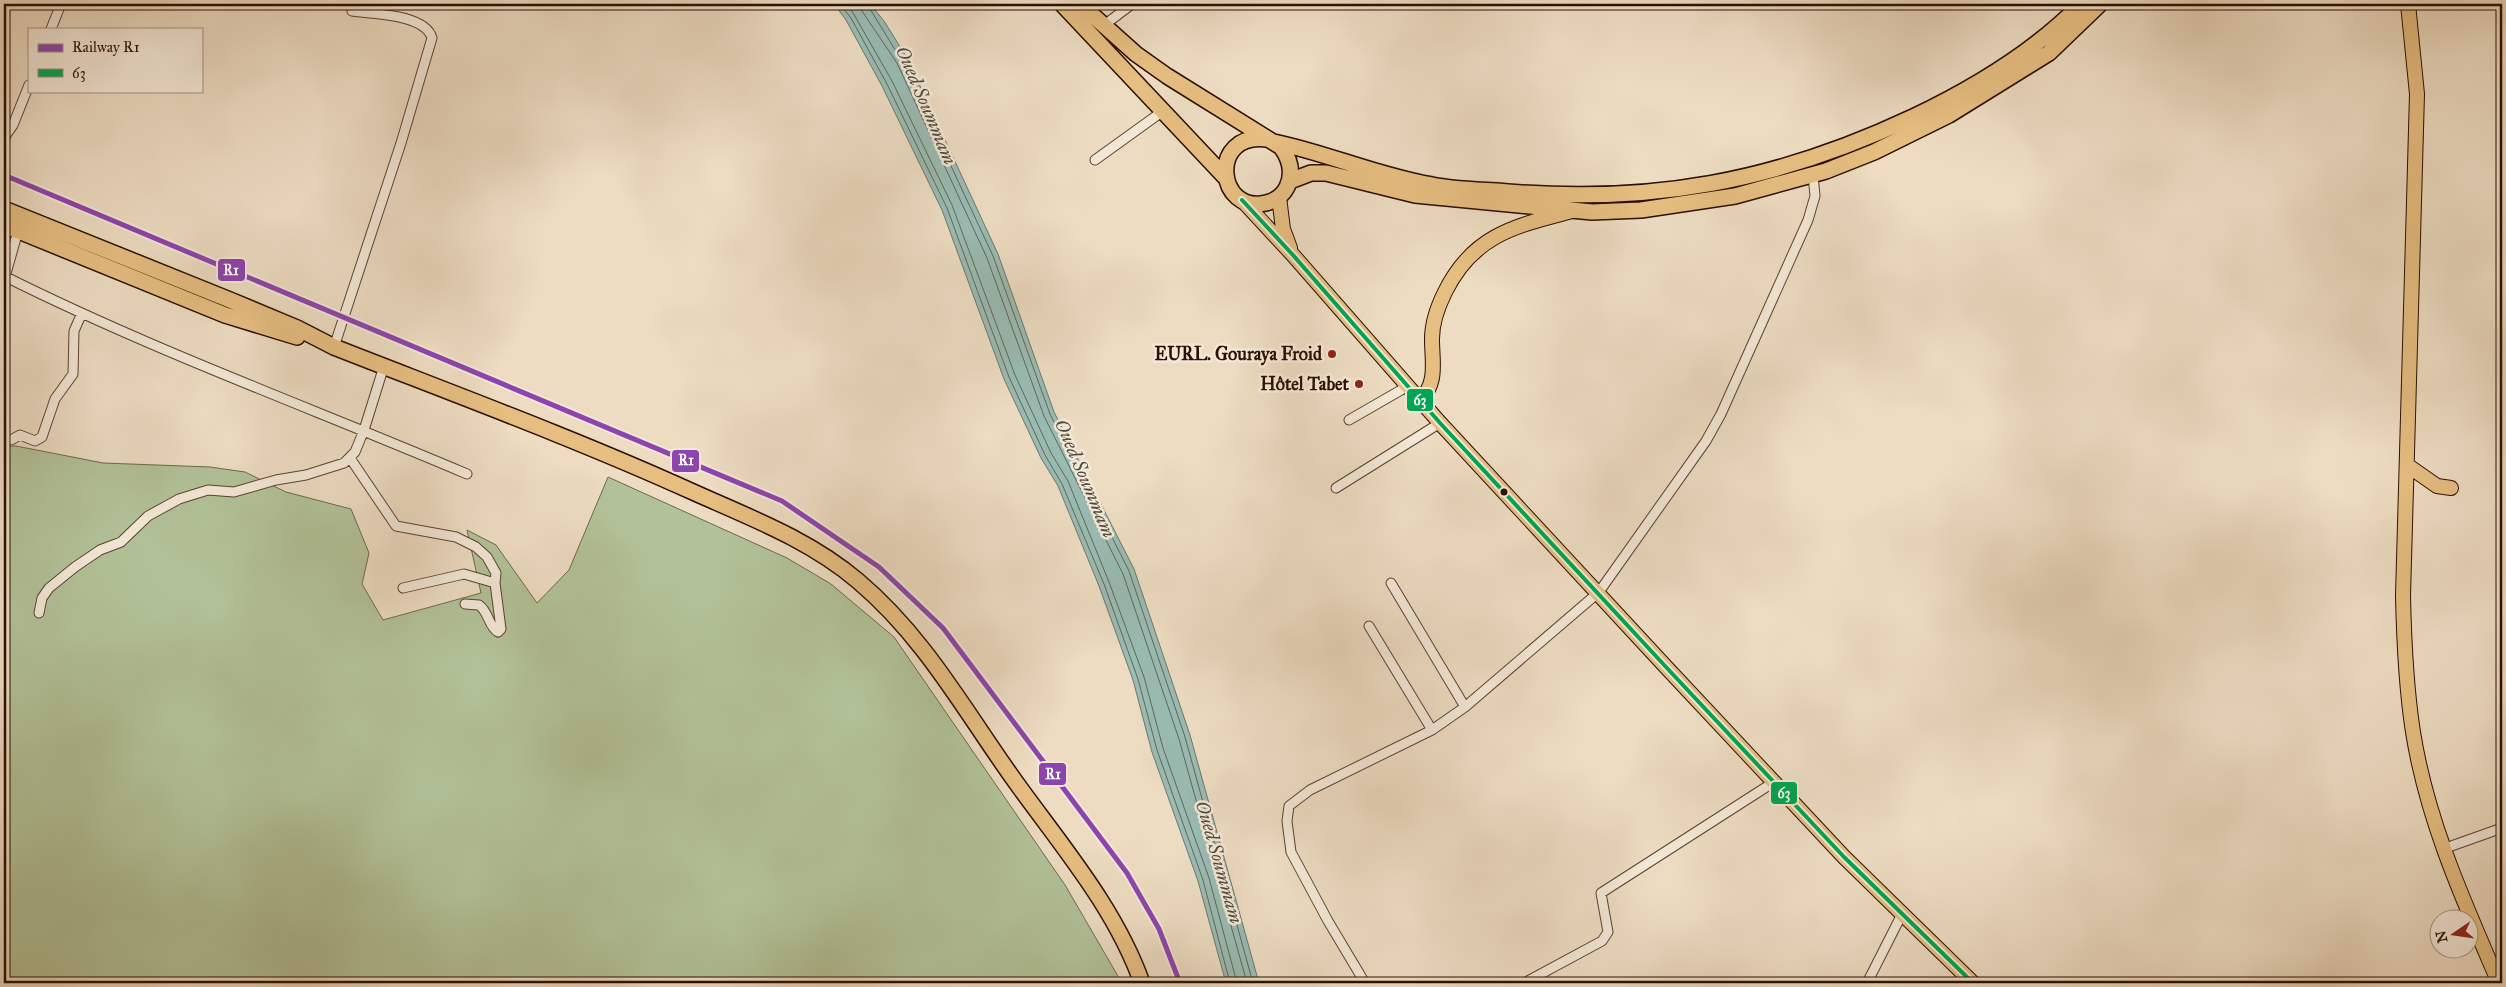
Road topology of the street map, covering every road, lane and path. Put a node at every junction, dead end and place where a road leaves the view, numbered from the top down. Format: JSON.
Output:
{"nodes":[{"id":1,"x":61,"y":4,"type":"edge"},
{"id":2,"x":1062,"y":4,"type":"edge"},
{"id":3,"x":1080,"y":4,"type":"edge"},
{"id":4,"x":1132,"y":4,"type":"edge"},
{"id":5,"x":2081,"y":4,"type":"edge"},
{"id":6,"x":2100,"y":4,"type":"edge"},
{"id":7,"x":2408,"y":7,"type":"edge"},
{"id":8,"x":352,"y":11,"type":"dead end"},
{"id":9,"x":1103,"y":26,"type":"junction"},
{"id":10,"x":51,"y":28,"type":"edge"},
{"id":11,"x":28,"y":88,"type":"edge"},
{"id":12,"x":1162,"y":110,"type":"junction"},
{"id":13,"x":4,"y":138,"type":"edge"},
{"id":14,"x":1270,"y":140,"type":"junction"},
{"id":15,"x":1095,"y":160,"type":"dead end"},
{"id":16,"x":1813,"y":175,"type":"junction"},
{"id":17,"x":1225,"y":177,"type":"junction"},
{"id":18,"x":1290,"y":181,"type":"junction"},
{"id":19,"x":1279,"y":197,"type":"junction"},
{"id":20,"x":1242,"y":200,"type":"junction"},
{"id":21,"x":4,"y":209,"type":"edge"},
{"id":22,"x":1575,"y":210,"type":"junction"},
{"id":23,"x":11,"y":228,"type":"edge"},
{"id":24,"x":1292,"y":254,"type":"junction"},
{"id":25,"x":4,"y":277,"type":"edge"},
{"id":26,"x":82,"y":313,"type":"junction"},
{"id":27,"x":314,"y":338,"type":"junction"},
{"id":28,"x":334,"y":347,"type":"junction"},
{"id":29,"x":384,"y":366,"type":"junction"},
{"id":30,"x":1408,"y":386,"type":"junction"},
{"id":31,"x":1420,"y":400,"type":"junction"},
{"id":32,"x":1349,"y":420,"type":"dead end"},
{"id":33,"x":1440,"y":423,"type":"junction"},
{"id":34,"x":364,"y":430,"type":"junction"},
{"id":35,"x":11,"y":440,"type":"dead end"},
{"id":36,"x":350,"y":458,"type":"junction"},
{"id":37,"x":2407,"y":465,"type":"junction"},
{"id":38,"x":467,"y":474,"type":"dead end"},
{"id":39,"x":1336,"y":488,"type":"dead end"},
{"id":40,"x":2451,"y":488,"type":"dead end"},
{"id":41,"x":495,"y":583,"type":"junction"},
{"id":42,"x":1391,"y":583,"type":"dead end"},
{"id":43,"x":403,"y":588,"type":"dead end"},
{"id":44,"x":1599,"y":592,"type":"junction"},
{"id":45,"x":465,"y":604,"type":"dead end"},
{"id":46,"x":39,"y":613,"type":"dead end"},
{"id":47,"x":1369,"y":626,"type":"dead end"},
{"id":48,"x":1465,"y":706,"type":"junction"},
{"id":49,"x":1432,"y":730,"type":"junction"},
{"id":50,"x":1774,"y":782,"type":"junction"},
{"id":51,"x":2502,"y":828,"type":"edge"},
{"id":52,"x":2444,"y":849,"type":"junction"},
{"id":53,"x":1902,"y":914,"type":"junction"},
{"id":54,"x":1142,"y":983,"type":"edge"},
{"id":55,"x":1366,"y":983,"type":"edge"},
{"id":56,"x":1524,"y":983,"type":"edge"},
{"id":57,"x":1867,"y":983,"type":"edge"},
{"id":58,"x":1973,"y":983,"type":"edge"},
{"id":59,"x":2499,"y":983,"type":"edge"}],
"edges":[{"from":1,"to":10,"type":"street"},
{"from":2,"to":12,"type":"highway"},
{"from":3,"to":9,"type":"highway"},
{"from":4,"to":9,"type":"street"},
{"from":5,"to":14,"type":"highway"},
{"from":6,"to":16,"type":"highway"},
{"from":7,"to":37,"type":"main road"},
{"from":8,"to":28,"type":"street"},
{"from":9,"to":14,"type":"highway"},
{"from":11,"to":13,"type":"street"},
{"from":12,"to":15,"type":"street"},
{"from":12,"to":17,"type":"highway"},
{"from":14,"to":17,"type":"highway"},
{"from":14,"to":18,"type":"highway"},
{"from":16,"to":22,"type":"highway"},
{"from":16,"to":44,"type":"street"},
{"from":17,"to":20,"type":"highway"},
{"from":18,"to":19,"type":"highway"},
{"from":18,"to":22,"type":"highway"},
{"from":19,"to":20,"type":"highway"},
{"from":19,"to":24,"type":"main road"},
{"from":20,"to":24,"type":"main road"},
{"from":21,"to":27,"type":"highway"},
{"from":22,"to":31,"type":"main road"},
{"from":23,"to":25,"type":"street"},
{"from":23,"to":27,"type":"highway"},
{"from":24,"to":30,"type":"main road"},
{"from":25,"to":26,"type":"street"},
{"from":26,"to":34,"type":"street"},
{"from":26,"to":35,"type":"street"},
{"from":27,"to":28,"type":"highway"},
{"from":28,"to":29,"type":"highway"},
{"from":29,"to":34,"type":"street"},
{"from":29,"to":54,"type":"highway"},
{"from":30,"to":31,"type":"main road"},
{"from":30,"to":32,"type":"street"},
{"from":31,"to":33,"type":"main road"},
{"from":33,"to":39,"type":"street"},
{"from":33,"to":44,"type":"main road"},
{"from":34,"to":36,"type":"street"},
{"from":34,"to":38,"type":"street"},
{"from":36,"to":41,"type":"street"},
{"from":36,"to":46,"type":"street"},
{"from":37,"to":40,"type":"main road"},
{"from":37,"to":52,"type":"main road"},
{"from":41,"to":43,"type":"street"},
{"from":41,"to":45,"type":"street"},
{"from":42,"to":48,"type":"street"},
{"from":44,"to":48,"type":"street"},
{"from":44,"to":50,"type":"main road"},
{"from":47,"to":49,"type":"street"},
{"from":48,"to":49,"type":"street"},
{"from":49,"to":55,"type":"street"},
{"from":50,"to":53,"type":"main road"},
{"from":50,"to":56,"type":"street"},
{"from":51,"to":52,"type":"street"},
{"from":52,"to":59,"type":"main road"},
{"from":53,"to":57,"type":"street"},
{"from":53,"to":58,"type":"main road"}]}
